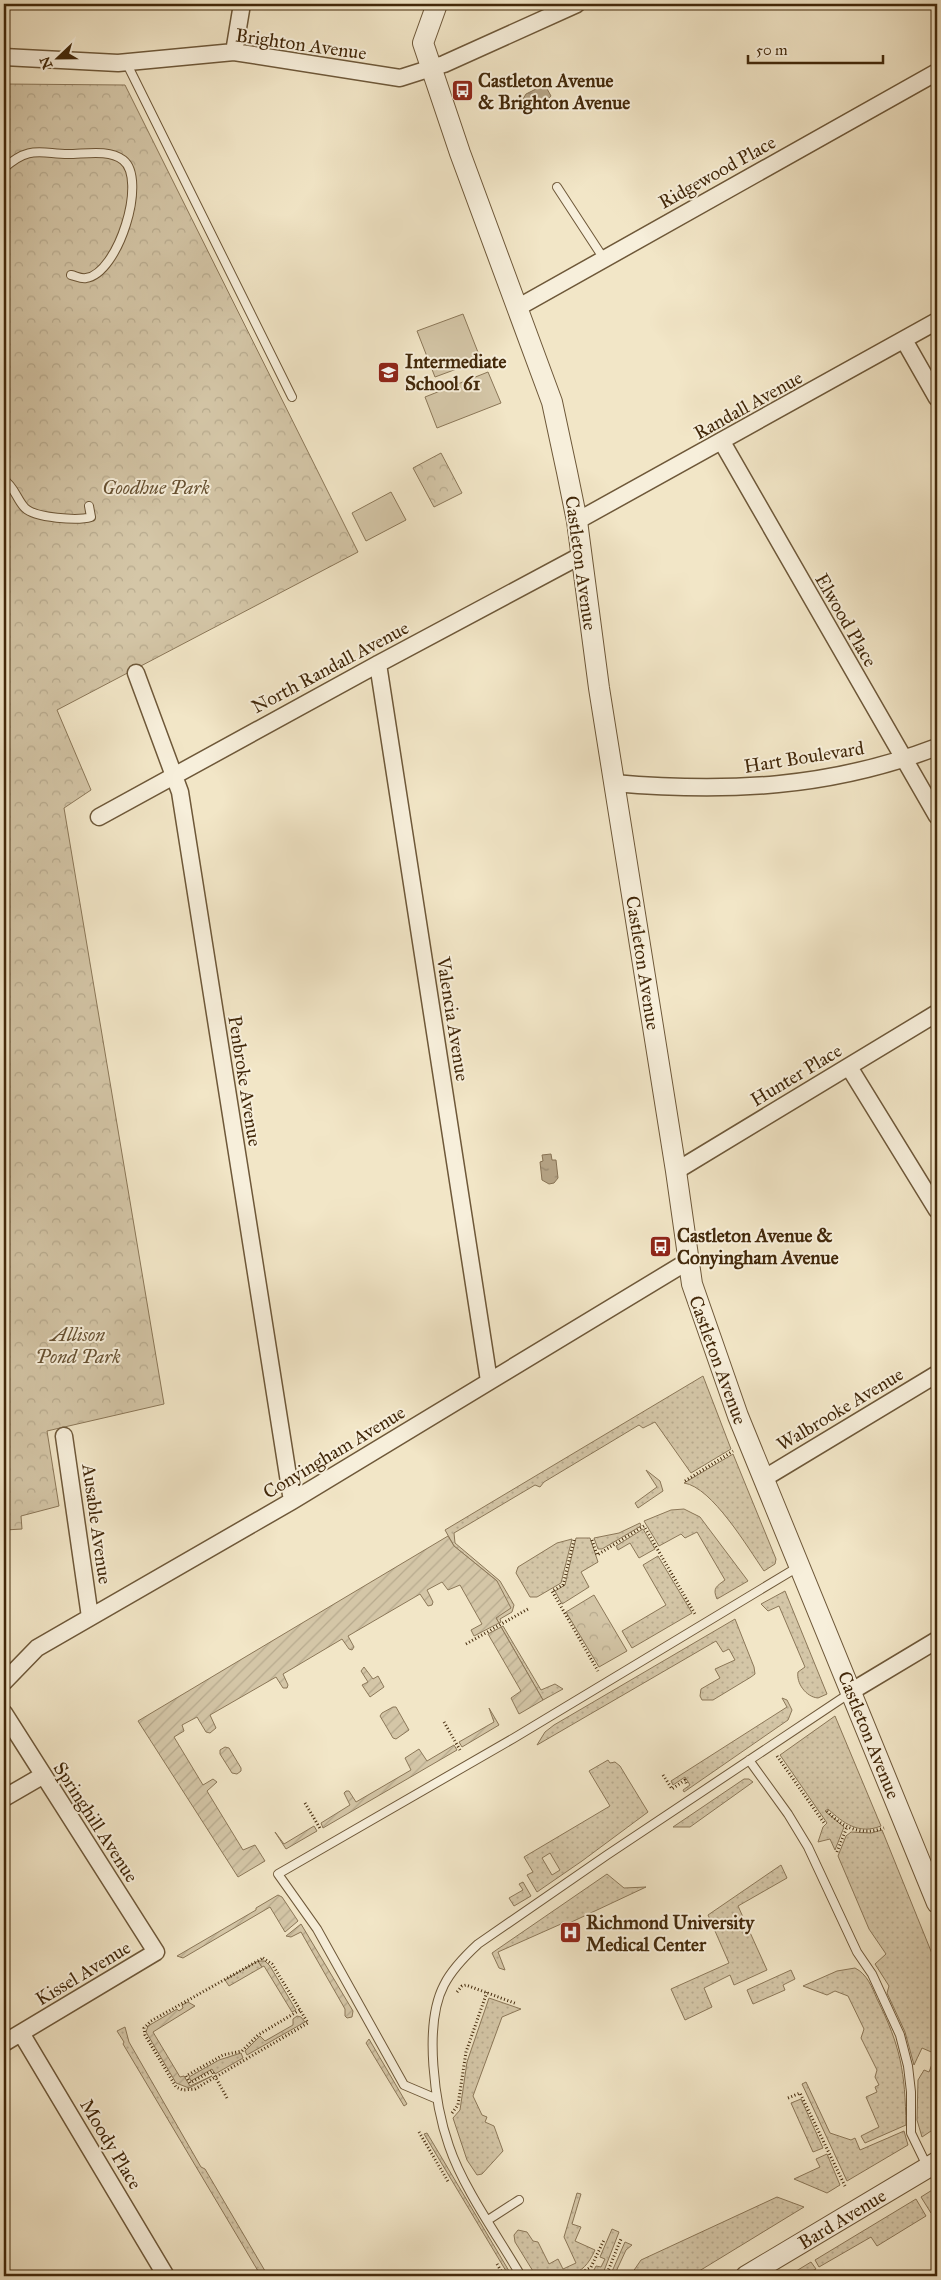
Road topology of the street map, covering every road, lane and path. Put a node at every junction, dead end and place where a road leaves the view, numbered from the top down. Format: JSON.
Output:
{"nodes":[{"id":1,"x":242,"y":4,"type":"edge"},
{"id":2,"x":437,"y":4,"type":"edge"},
{"id":3,"x":577,"y":4,"type":"edge"},
{"id":4,"x":234,"y":52,"type":"junction"},
{"id":5,"x":4,"y":56,"type":"edge"},
{"id":6,"x":126,"y":62,"type":"junction"},
{"id":7,"x":431,"y":69,"type":"junction"},
{"id":8,"x":937,"y":72,"type":"edge"},
{"id":9,"x":4,"y":168,"type":"edge"},
{"id":10,"x":557,"y":187,"type":"dead end"},
{"id":11,"x":604,"y":259,"type":"junction"},
{"id":12,"x":71,"y":275,"type":"dead end"},
{"id":13,"x":517,"y":308,"type":"junction"},
{"id":14,"x":937,"y":321,"type":"edge"},
{"id":15,"x":904,"y":340,"type":"junction"},
{"id":16,"x":292,"y":397,"type":"dead end"},
{"id":17,"x":937,"y":398,"type":"edge"},
{"id":18,"x":722,"y":442,"type":"junction"},
{"id":19,"x":4,"y":480,"type":"edge"},
{"id":20,"x":89,"y":506,"type":"dead end"},
{"id":21,"x":577,"y":521,"type":"junction"},
{"id":22,"x":580,"y":556,"type":"junction"},
{"id":23,"x":378,"y":664,"type":"junction"},
{"id":24,"x":136,"y":673,"type":"dead end"},
{"id":25,"x":937,"y":747,"type":"edge"},
{"id":26,"x":903,"y":760,"type":"junction"},
{"id":27,"x":174,"y":775,"type":"junction"},
{"id":28,"x":614,"y":783,"type":"junction"},
{"id":29,"x":937,"y":816,"type":"edge"},
{"id":30,"x":99,"y":817,"type":"dead end"},
{"id":31,"x":937,"y":1013,"type":"edge"},
{"id":32,"x":849,"y":1067,"type":"junction"},
{"id":33,"x":676,"y":1171,"type":"junction"},
{"id":34,"x":937,"y":1210,"type":"edge"},
{"id":35,"x":690,"y":1260,"type":"junction"},
{"id":36,"x":937,"y":1374,"type":"edge"},
{"id":37,"x":489,"y":1381,"type":"junction"},
{"id":38,"x":64,"y":1436,"type":"dead end"},
{"id":39,"x":733,"y":1451,"type":"dead end"},
{"id":40,"x":763,"y":1479,"type":"junction"},
{"id":41,"x":685,"y":1481,"type":"dead end"},
{"id":42,"x":292,"y":1501,"type":"junction"},
{"id":43,"x":574,"y":1540,"type":"dead end"},
{"id":44,"x":592,"y":1540,"type":"dead end"},
{"id":45,"x":798,"y":1567,"type":"junction"},
{"id":46,"x":528,"y":1609,"type":"dead end"},
{"id":47,"x":695,"y":1614,"type":"dead end"},
{"id":48,"x":90,"y":1617,"type":"junction"},
{"id":49,"x":937,"y":1640,"type":"edge"},
{"id":50,"x":466,"y":1644,"type":"dead end"},
{"id":51,"x":598,"y":1670,"type":"dead end"},
{"id":52,"x":4,"y":1682,"type":"edge"},
{"id":53,"x":852,"y":1691,"type":"junction"},
{"id":54,"x":4,"y":1713,"type":"edge"},
{"id":55,"x":444,"y":1722,"type":"dead end"},
{"id":56,"x":460,"y":1750,"type":"dead end"},
{"id":57,"x":776,"y":1754,"type":"dead end"},
{"id":58,"x":749,"y":1760,"type":"junction"},
{"id":59,"x":663,"y":1775,"type":"dead end"},
{"id":60,"x":42,"y":1776,"type":"junction"},
{"id":61,"x":678,"y":1791,"type":"dead end"},
{"id":62,"x":4,"y":1798,"type":"edge"},
{"id":63,"x":305,"y":1803,"type":"dead end"},
{"id":64,"x":827,"y":1811,"type":"dead end"},
{"id":65,"x":824,"y":1824,"type":"dead end"},
{"id":66,"x":847,"y":1827,"type":"junction"},
{"id":67,"x":884,"y":1828,"type":"dead end"},
{"id":68,"x":321,"y":1830,"type":"dead end"},
{"id":69,"x":837,"y":1852,"type":"dead end"},
{"id":70,"x":936,"y":1899,"type":"edge"},
{"id":71,"x":156,"y":1952,"type":"joint"},
{"id":72,"x":457,"y":1992,"type":"dead end"},
{"id":73,"x":486,"y":1992,"type":"junction"},
{"id":74,"x":517,"y":2004,"type":"dead end"},
{"id":75,"x":300,"y":2010,"type":"junction"},
{"id":76,"x":21,"y":2033,"type":"junction"},
{"id":77,"x":4,"y":2043,"type":"edge"},
{"id":78,"x":242,"y":2051,"type":"junction"},
{"id":79,"x":247,"y":2059,"type":"junction"},
{"id":80,"x":215,"y":2077,"type":"junction"},
{"id":81,"x":227,"y":2098,"type":"dead end"},
{"id":82,"x":788,"y":2098,"type":"dead end"},
{"id":83,"x":437,"y":2099,"type":"junction"},
{"id":84,"x":452,"y":2114,"type":"dead end"},
{"id":85,"x":932,"y":2165,"type":"edge"},
{"id":86,"x":845,"y":2186,"type":"dead end"},
{"id":87,"x":520,"y":2200,"type":"dead end"},
{"id":88,"x":488,"y":2220,"type":"junction"},
{"id":89,"x":621,"y":2239,"type":"dead end"},
{"id":90,"x":604,"y":2240,"type":"dead end"},
{"id":91,"x":752,"y":2275,"type":"edge"},
{"id":92,"x":166,"y":2276,"type":"edge"},
{"id":93,"x":521,"y":2276,"type":"edge"},
{"id":94,"x":576,"y":2276,"type":"edge"},
{"id":95,"x":606,"y":2276,"type":"edge"}],
"edges":[{"from":1,"to":4,"type":"street"},
{"from":2,"to":7,"type":"street","name":"Castleton Avenue"},
{"from":3,"to":7,"type":"street","name":"Brighton Avenue"},
{"from":4,"to":6,"type":"street","name":"Brighton Avenue"},
{"from":4,"to":7,"type":"street","name":"Brighton Avenue"},
{"from":5,"to":6,"type":"street","name":"Brighton Avenue"},
{"from":6,"to":16,"type":"lane"},
{"from":7,"to":13,"type":"street","name":"Castleton Avenue"},
{"from":8,"to":11,"type":"street","name":"Ridgewood Place"},
{"from":9,"to":12,"type":"lane"},
{"from":10,"to":11,"type":"lane"},
{"from":11,"to":13,"type":"street","name":"Ridgewood Place"},
{"from":13,"to":21,"type":"street","name":"Castleton Avenue"},
{"from":14,"to":15,"type":"street","name":"Randall Avenue"},
{"from":15,"to":17,"type":"street"},
{"from":15,"to":18,"type":"street","name":"Randall Avenue"},
{"from":18,"to":21,"type":"street","name":"Randall Avenue"},
{"from":18,"to":26,"type":"street","name":"Elwood Place"},
{"from":19,"to":20,"type":"lane"},
{"from":21,"to":22,"type":"street","name":"Castleton Avenue"},
{"from":22,"to":23,"type":"street","name":"North Randall Avenue"},
{"from":22,"to":28,"type":"street","name":"Castleton Avenue"},
{"from":23,"to":27,"type":"street","name":"North Randall Avenue"},
{"from":23,"to":37,"type":"street","name":"Valencia Avenue"},
{"from":24,"to":27,"type":"street","name":"Penbroke Avenue"},
{"from":25,"to":26,"type":"street","name":"Hart Boulevard"},
{"from":26,"to":28,"type":"street","name":"Hart Boulevard"},
{"from":26,"to":29,"type":"street","name":"Elwood Place"},
{"from":27,"to":30,"type":"street","name":"North Randall Avenue"},
{"from":27,"to":42,"type":"street","name":"Penbroke Avenue"},
{"from":28,"to":33,"type":"street","name":"Castleton Avenue"},
{"from":31,"to":32,"type":"street","name":"Hunter Place"},
{"from":32,"to":33,"type":"street","name":"Hunter Place"},
{"from":32,"to":34,"type":"street"},
{"from":33,"to":35,"type":"street","name":"Castleton Avenue"},
{"from":35,"to":37,"type":"street","name":"Conyingham Avenue"},
{"from":35,"to":40,"type":"street","name":"Castleton Avenue"},
{"from":36,"to":40,"type":"street","name":"Walbrooke Avenue"},
{"from":37,"to":42,"type":"street","name":"Conyingham Avenue"},
{"from":38,"to":48,"type":"street","name":"Ausable Avenue"},
{"from":39,"to":41,"type":"path"},
{"from":40,"to":45,"type":"street","name":"Castleton Avenue"},
{"from":42,"to":48,"type":"street","name":"Conyingham Avenue"},
{"from":43,"to":51,"type":"path"},
{"from":44,"to":47,"type":"path"},
{"from":45,"to":53,"type":"street","name":"Castleton Avenue"},
{"from":45,"to":83,"type":"lane"},
{"from":46,"to":50,"type":"path"},
{"from":48,"to":52,"type":"street","name":"Conyingham Avenue"},
{"from":49,"to":53,"type":"street"},
{"from":53,"to":58,"type":"lane"},
{"from":53,"to":70,"type":"street","name":"Castleton Avenue"},
{"from":54,"to":60,"type":"street","name":"Springhill Avenue"},
{"from":55,"to":56,"type":"path"},
{"from":57,"to":65,"type":"path"},
{"from":58,"to":83,"type":"lane"},
{"from":58,"to":85,"type":"lane"},
{"from":59,"to":61,"type":"path"},
{"from":60,"to":62,"type":"street"},
{"from":60,"to":71,"type":"street","name":"Springhill Avenue"},
{"from":63,"to":68,"type":"path"},
{"from":64,"to":66,"type":"path"},
{"from":66,"to":67,"type":"path"},
{"from":66,"to":69,"type":"path"},
{"from":71,"to":76,"type":"street","name":"Kissel Avenue"},
{"from":72,"to":73,"type":"path"},
{"from":73,"to":74,"type":"path"},
{"from":73,"to":84,"type":"path"},
{"from":75,"to":78,"type":"path"},
{"from":75,"to":79,"type":"path"},
{"from":75,"to":80,"type":"path"},
{"from":76,"to":77,"type":"street","name":"Kissel Avenue"},
{"from":76,"to":92,"type":"street","name":"Moody Place"},
{"from":78,"to":79,"type":"path"},
{"from":78,"to":80,"type":"path"},
{"from":79,"to":80,"type":"path"},
{"from":80,"to":81,"type":"path"},
{"from":82,"to":86,"type":"path"},
{"from":83,"to":88,"type":"lane"},
{"from":85,"to":91,"type":"street","name":"Bard Avenue"},
{"from":87,"to":88,"type":"lane"},
{"from":88,"to":93,"type":"lane"},
{"from":89,"to":95,"type":"path"},
{"from":90,"to":94,"type":"path"}]}
